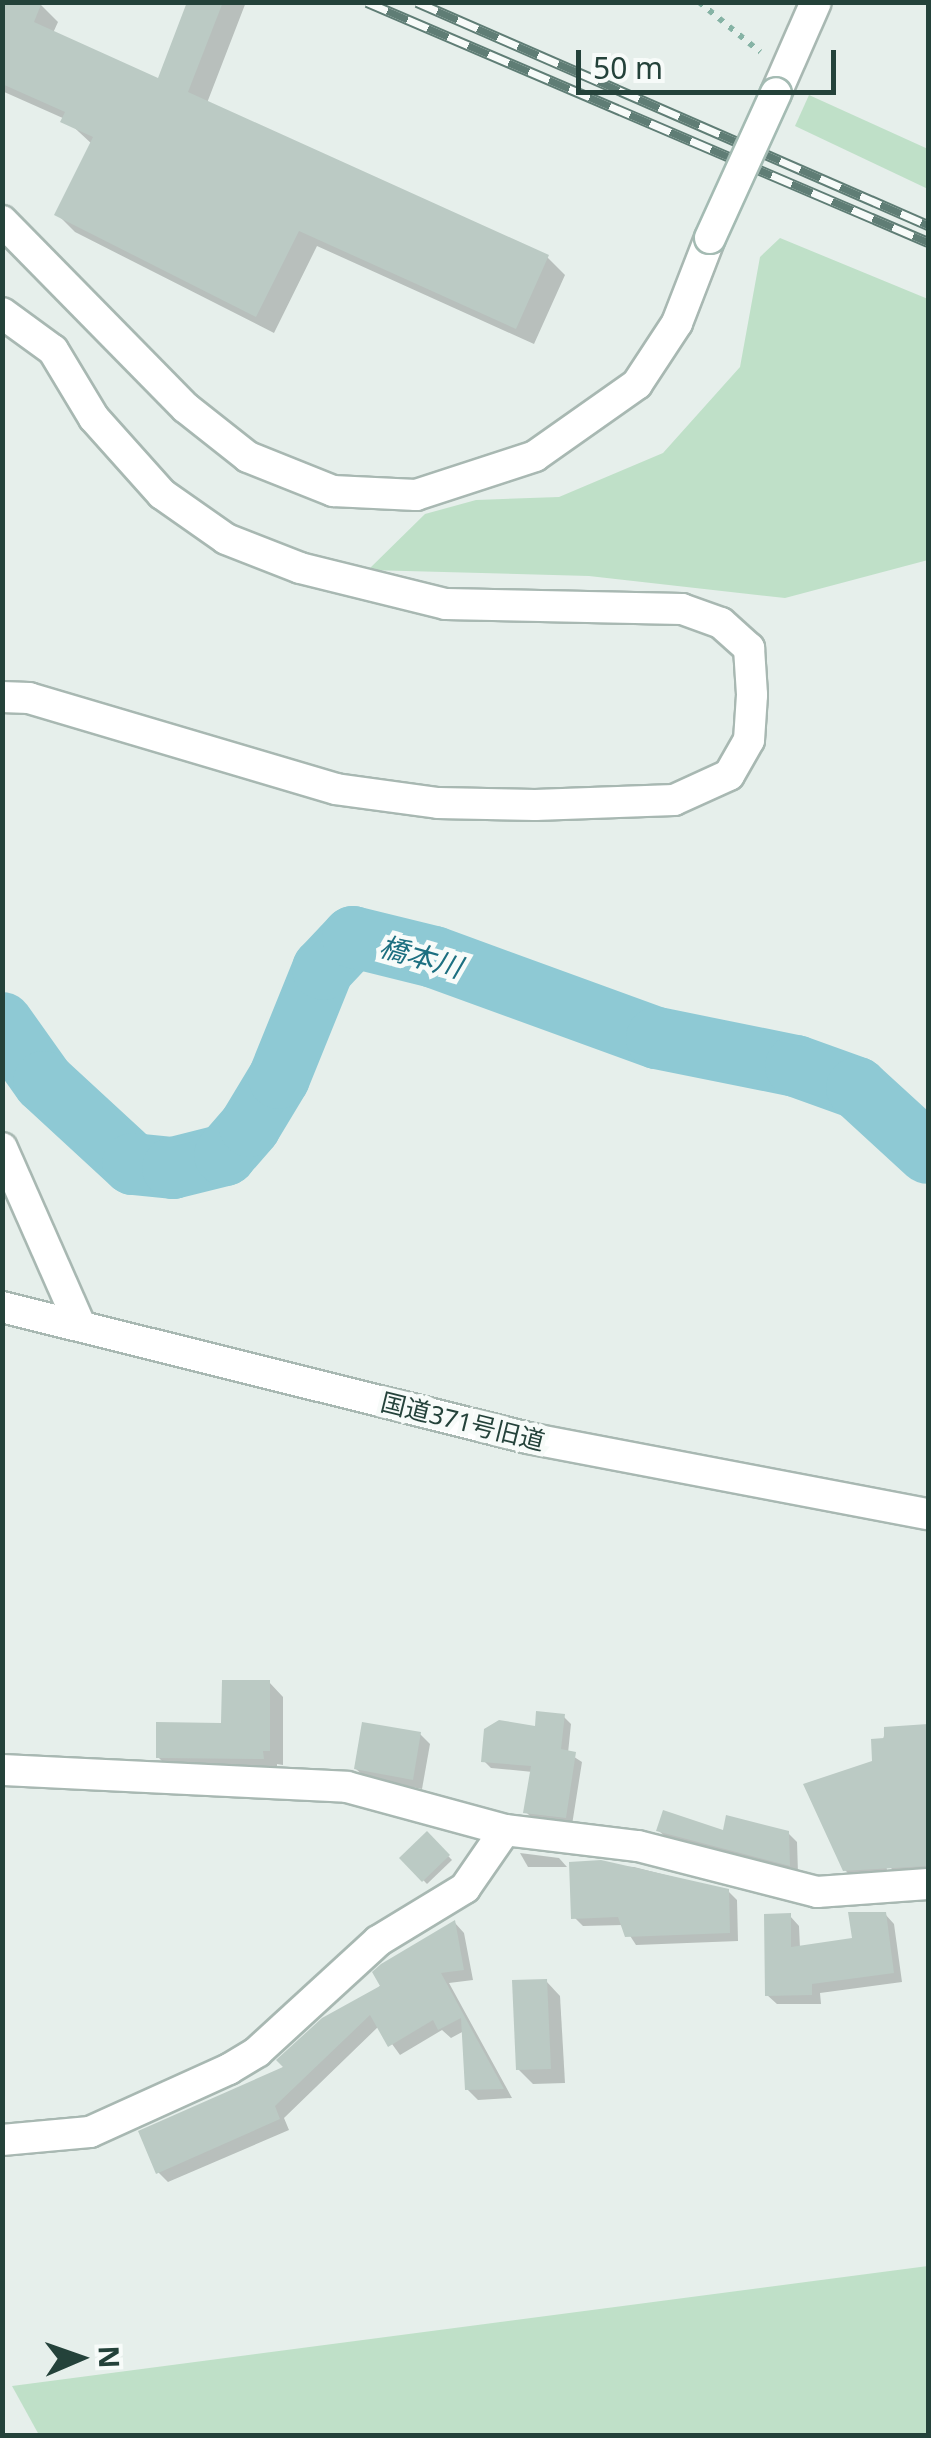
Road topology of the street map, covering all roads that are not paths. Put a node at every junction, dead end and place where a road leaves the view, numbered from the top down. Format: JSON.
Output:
{"nodes":[{"id":1,"x":816,"y":2,"type":"edge"},
{"id":2,"x":2,"y":222,"type":"edge"},
{"id":3,"x":2,"y":313,"type":"edge"},
{"id":4,"x":2,"y":697,"type":"edge"},
{"id":5,"x":2,"y":1148,"type":"edge"},
{"id":6,"x":2,"y":1307,"type":"edge"},
{"id":7,"x":80,"y":1326,"type":"junction"},
{"id":8,"x":928,"y":1514,"type":"edge"},
{"id":9,"x":2,"y":1770,"type":"edge"},
{"id":10,"x":505,"y":1830,"type":"junction"},
{"id":11,"x":928,"y":1884,"type":"edge"},
{"id":12,"x":2,"y":2140,"type":"edge"}],
"edges":[{"from":1,"to":2,"type":"street","bridge":true},
{"from":3,"to":4,"type":"street"},
{"from":5,"to":7,"type":"street"},
{"from":6,"to":7,"type":"street","name":"国道371号旧道"},
{"from":7,"to":8,"type":"street","name":"国道371号旧道"},
{"from":9,"to":10,"type":"street"},
{"from":10,"to":11,"type":"street"},
{"from":10,"to":12,"type":"street"}]}
